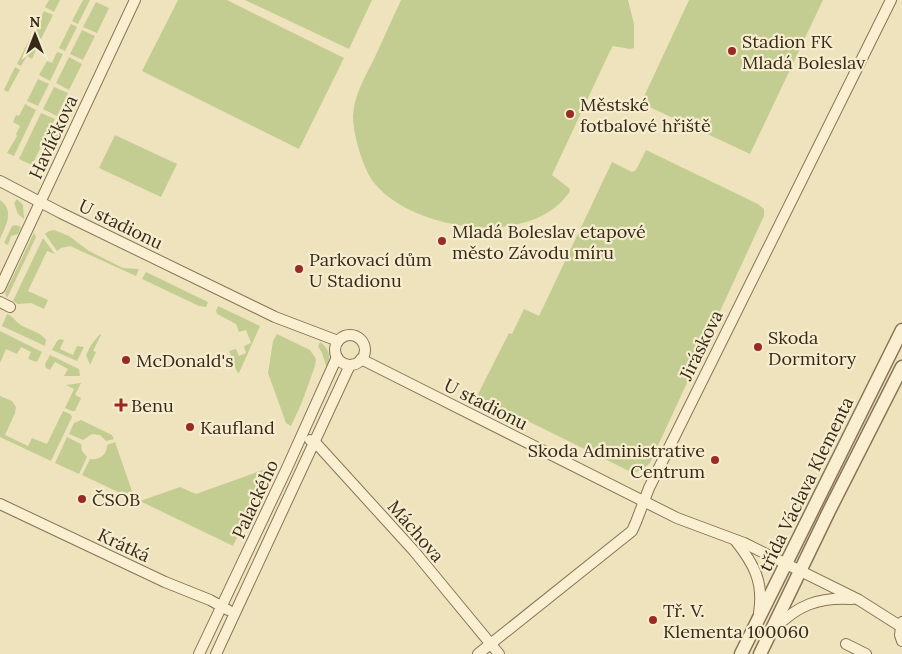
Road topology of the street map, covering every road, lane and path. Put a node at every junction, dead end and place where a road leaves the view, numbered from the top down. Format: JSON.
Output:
{"nodes":[{"id":1,"x":135,"y":0,"type":"edge"},
{"id":2,"x":892,"y":0,"type":"edge"},
{"id":3,"x":0,"y":181,"type":"edge"},
{"id":4,"x":40,"y":201,"type":"junction"},
{"id":5,"x":0,"y":288,"type":"edge"},
{"id":6,"x":0,"y":302,"type":"edge"},
{"id":7,"x":10,"y":307,"type":"dead end"},
{"id":8,"x":902,"y":330,"type":"edge"},
{"id":9,"x":338,"y":341,"type":"junction"},
{"id":10,"x":337,"y":357,"type":"junction"},
{"id":11,"x":361,"y":359,"type":"junction"},
{"id":12,"x":350,"y":364,"type":"junction"},
{"id":13,"x":902,"y":367,"type":"edge"},
{"id":14,"x":302,"y":437,"type":"junction"},
{"id":15,"x":314,"y":441,"type":"junction"},
{"id":16,"x":644,"y":501,"type":"junction"},
{"id":17,"x":0,"y":504,"type":"edge"},
{"id":18,"x":732,"y":537,"type":"junction"},
{"id":19,"x":786,"y":564,"type":"junction"},
{"id":20,"x":800,"y":571,"type":"junction"},
{"id":21,"x":859,"y":600,"type":"junction"},
{"id":22,"x":222,"y":606,"type":"junction"},
{"id":23,"x":235,"y":613,"type":"junction"},
{"id":24,"x":757,"y":622,"type":"junction"},
{"id":25,"x":901,"y":624,"type":"edge"},
{"id":26,"x":771,"y":632,"type":"junction"},
{"id":27,"x":902,"y":641,"type":"edge"},
{"id":28,"x":491,"y":644,"type":"junction"},
{"id":29,"x":846,"y":644,"type":"dead end"},
{"id":30,"x":863,"y":653,"type":"edge"},
{"id":31,"x":199,"y":654,"type":"edge"},
{"id":32,"x":216,"y":654,"type":"edge"},
{"id":33,"x":478,"y":654,"type":"edge"},
{"id":34,"x":499,"y":654,"type":"edge"},
{"id":35,"x":741,"y":654,"type":"edge"},
{"id":36,"x":760,"y":654,"type":"edge"}],
"edges":[{"from":1,"to":4,"type":"street","name":"Havlíčkova"},
{"from":2,"to":16,"type":"street","name":"Jiráskova"},
{"from":3,"to":4,"type":"street","name":"U stadionu"},
{"from":4,"to":5,"type":"street","name":"Havlíčkova"},
{"from":4,"to":9,"type":"street","name":"U stadionu"},
{"from":6,"to":7,"type":"street"},
{"from":8,"to":19,"type":"street","name":"třída Václava Klementa"},
{"from":9,"to":10,"type":"street"},
{"from":9,"to":11,"type":"street","name":"U stadionu"},
{"from":10,"to":12,"type":"street"},
{"from":10,"to":14,"type":"street","name":"Palackého"},
{"from":11,"to":12,"type":"street"},
{"from":11,"to":16,"type":"street","name":"U stadionu"},
{"from":12,"to":15,"type":"street","name":"Palackého"},
{"from":13,"to":20,"type":"street","name":"třída Václava Klementa"},
{"from":14,"to":15,"type":"street","name":"Máchova"},
{"from":14,"to":22,"type":"street","name":"Palackého"},
{"from":15,"to":23,"type":"street","name":"Palackého"},
{"from":15,"to":28,"type":"street","name":"Máchova"},
{"from":16,"to":18,"type":"street","name":"U stadionu"},
{"from":16,"to":28,"type":"street","name":"Jiráskova"},
{"from":17,"to":22,"type":"street","name":"Krátká"},
{"from":18,"to":19,"type":"street","name":"U stadionu"},
{"from":18,"to":24,"type":"street"},
{"from":19,"to":20,"type":"street","name":"U stadionu"},
{"from":19,"to":24,"type":"street","name":"třída Václava Klementa"},
{"from":20,"to":21,"type":"street","name":"U stadionu"},
{"from":20,"to":26,"type":"street","name":"třída Václava Klementa"},
{"from":21,"to":25,"type":"street","name":"U stadionu"},
{"from":21,"to":26,"type":"street"},
{"from":22,"to":23,"type":"street","name":"Krátká"},
{"from":22,"to":31,"type":"street","name":"Palackého"},
{"from":23,"to":32,"type":"street","name":"Palackého"},
{"from":24,"to":35,"type":"street","name":"třída Václava Klementa"},
{"from":25,"to":27,"type":"street"},
{"from":26,"to":36,"type":"street","name":"třída Václava Klementa"},
{"from":28,"to":33,"type":"street","name":"Jiráskova"},
{"from":28,"to":34,"type":"street","name":"Máchova"},
{"from":29,"to":30,"type":"street"}]}
